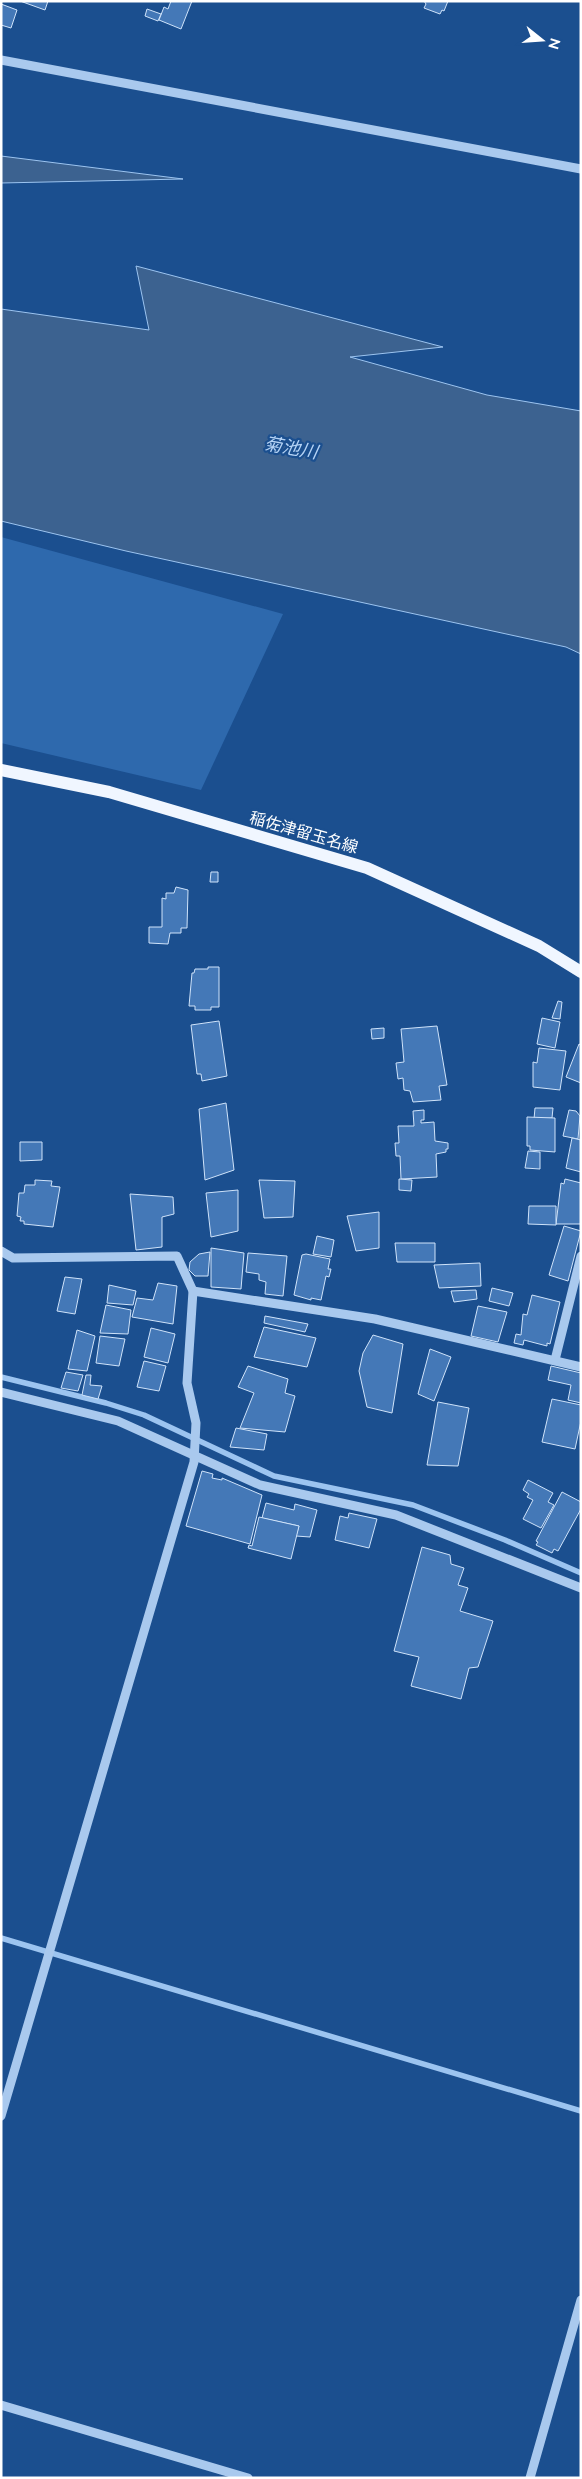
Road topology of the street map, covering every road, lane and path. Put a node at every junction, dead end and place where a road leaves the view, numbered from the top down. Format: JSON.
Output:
{"nodes":[{"id":1,"x":1,"y":60,"type":"edge"},
{"id":2,"x":581,"y":169,"type":"edge"},
{"id":3,"x":1,"y":770,"type":"edge"},
{"id":4,"x":581,"y":972,"type":"edge"},
{"id":5,"x":1,"y":1250,"type":"edge"},
{"id":6,"x":581,"y":1256,"type":"edge"},
{"id":7,"x":193,"y":1291,"type":"junction"},
{"id":8,"x":555,"y":1360,"type":"junction"},
{"id":9,"x":581,"y":1367,"type":"edge"},
{"id":10,"x":1,"y":1392,"type":"edge"},
{"id":11,"x":196,"y":1455,"type":"junction"},
{"id":12,"x":581,"y":1588,"type":"edge"},
{"id":13,"x":1,"y":2116,"type":"edge"},
{"id":14,"x":581,"y":2300,"type":"edge"},
{"id":15,"x":1,"y":2405,"type":"edge"},
{"id":16,"x":248,"y":2478,"type":"edge"},
{"id":17,"x":530,"y":2478,"type":"edge"}],
"edges":[{"from":1,"to":2,"type":"street"},
{"from":3,"to":4,"type":"main road","name":"稲佐津留玉名線"},
{"from":5,"to":7,"type":"street"},
{"from":6,"to":8,"type":"street"},
{"from":7,"to":8,"type":"street"},
{"from":7,"to":11,"type":"street"},
{"from":8,"to":9,"type":"street"},
{"from":10,"to":11,"type":"street"},
{"from":11,"to":12,"type":"street"},
{"from":11,"to":13,"type":"street"},
{"from":14,"to":17,"type":"street"},
{"from":15,"to":16,"type":"street"}]}
